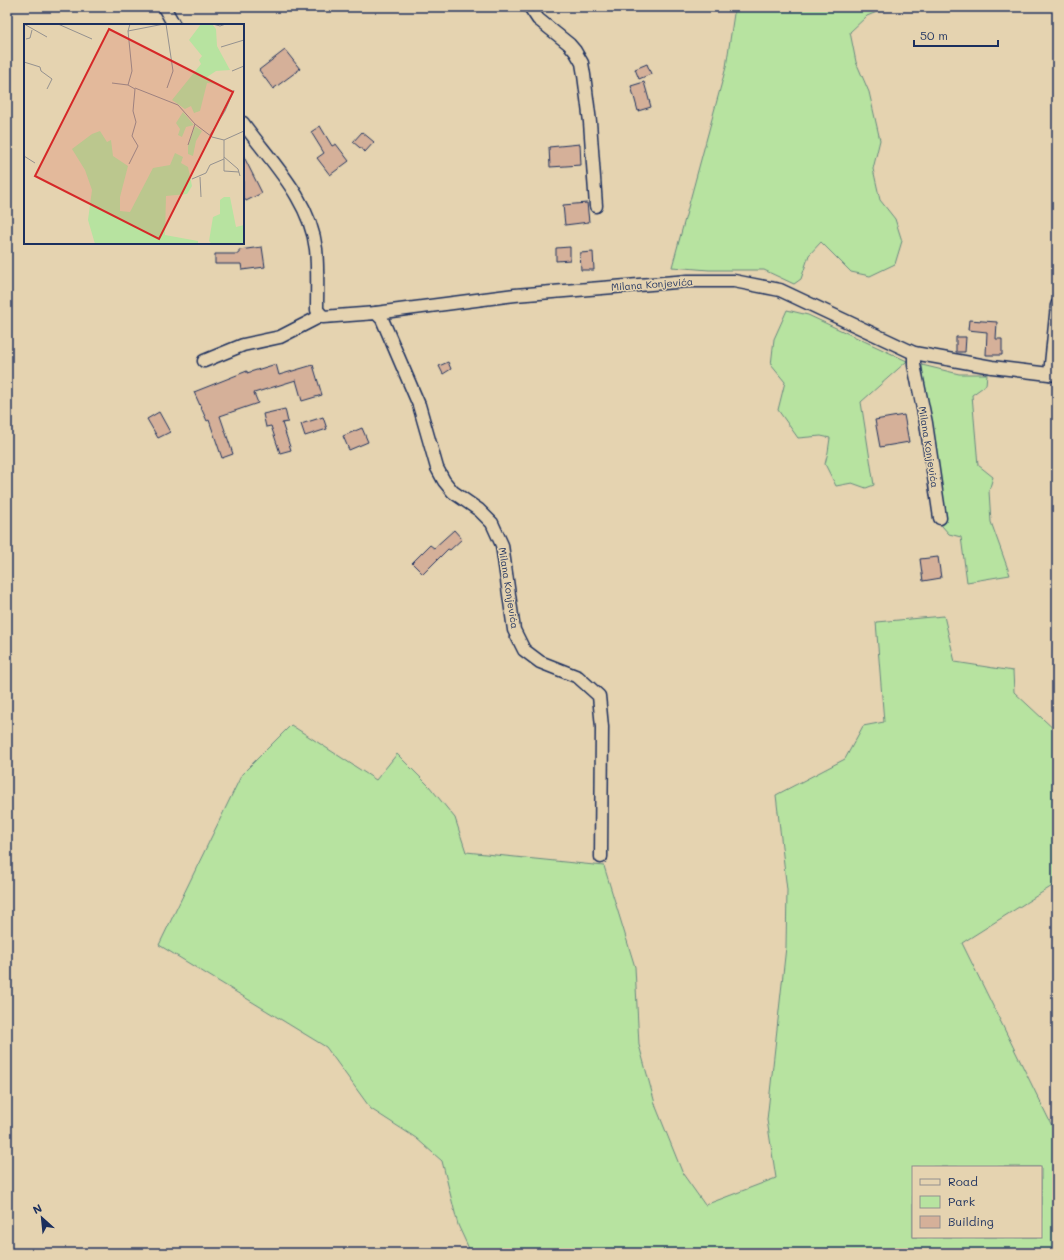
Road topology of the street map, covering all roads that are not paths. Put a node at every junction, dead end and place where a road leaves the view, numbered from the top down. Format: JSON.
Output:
{"nodes":[{"id":1,"x":164,"y":7,"type":"edge"},
{"id":2,"x":530,"y":7,"type":"edge"},
{"id":3,"x":173,"y":24,"type":"edge"},
{"id":4,"x":246,"y":127,"type":"edge"},
{"id":5,"x":596,"y":206,"type":"dead end"},
{"id":6,"x":1057,"y":305,"type":"edge"},
{"id":7,"x":376,"y":313,"type":"junction"},
{"id":8,"x":319,"y":314,"type":"junction"},
{"id":9,"x":914,"y":354,"type":"junction"},
{"id":10,"x":204,"y":361,"type":"dead end"},
{"id":11,"x":1053,"y":374,"type":"edge"},
{"id":12,"x":940,"y":518,"type":"dead end"},
{"id":13,"x":601,"y":857,"type":"dead end"}],
"edges":[{"from":1,"to":3,"type":"street"},
{"from":2,"to":5,"type":"street"},
{"from":4,"to":8,"type":"street"},
{"from":6,"to":11,"type":"street","name":"Milana Konjevića"},
{"from":7,"to":8,"type":"street","name":"Milana Konjevića"},
{"from":7,"to":9,"type":"street","name":"Milana Konjevića"},
{"from":7,"to":13,"type":"street","name":"Milana Konjevića"},
{"from":8,"to":10,"type":"street"},
{"from":9,"to":11,"type":"street","name":"Milana Konjevića"},
{"from":9,"to":12,"type":"street","name":"Milana Konjevića"}]}
